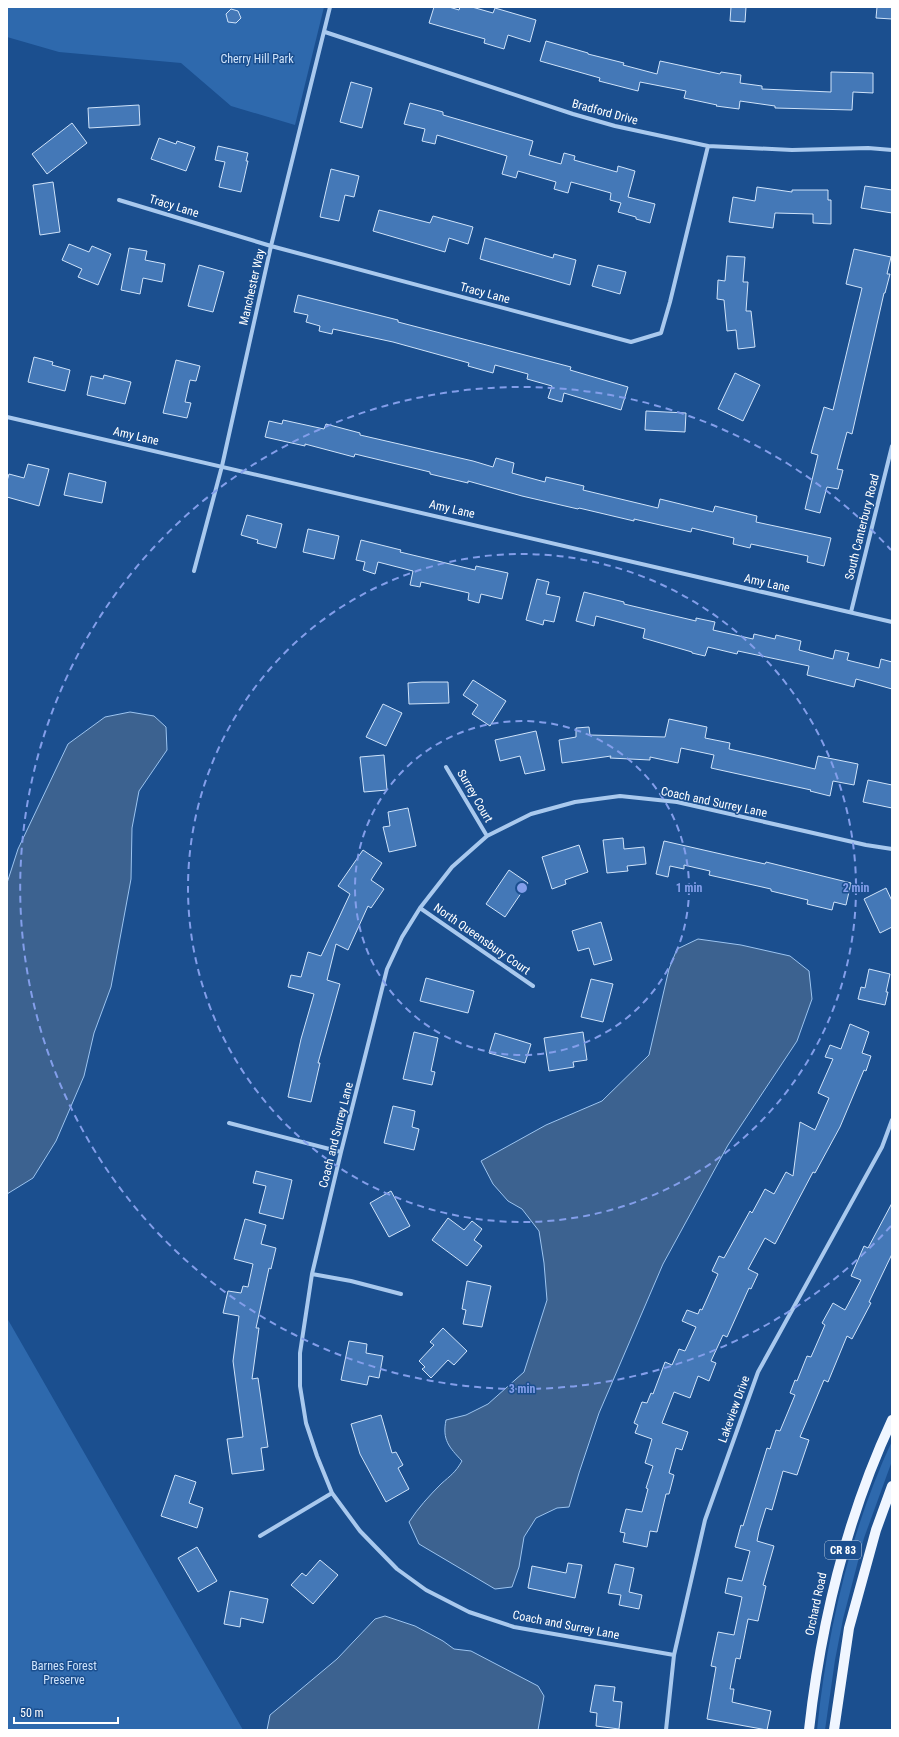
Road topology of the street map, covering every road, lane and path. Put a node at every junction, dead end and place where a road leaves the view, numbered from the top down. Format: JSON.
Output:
{"nodes":[{"id":1,"x":330,"y":7,"type":"edge"},
{"id":2,"x":325,"y":32,"type":"junction"},
{"id":3,"x":708,"y":146,"type":"junction"},
{"id":4,"x":892,"y":150,"type":"edge"},
{"id":5,"x":119,"y":200,"type":"dead end"},
{"id":6,"x":271,"y":246,"type":"junction"},
{"id":7,"x":7,"y":417,"type":"edge"},
{"id":8,"x":892,"y":446,"type":"edge"},
{"id":9,"x":222,"y":466,"type":"junction"},
{"id":10,"x":194,"y":571,"type":"dead end"},
{"id":11,"x":851,"y":612,"type":"junction"},
{"id":12,"x":892,"y":622,"type":"edge"},
{"id":13,"x":446,"y":767,"type":"dead end"},
{"id":14,"x":487,"y":836,"type":"junction"},
{"id":15,"x":892,"y":849,"type":"edge"},
{"id":16,"x":420,"y":908,"type":"junction"},
{"id":17,"x":533,"y":986,"type":"dead end"},
{"id":18,"x":892,"y":1120,"type":"edge"},
{"id":19,"x":229,"y":1123,"type":"dead end"},
{"id":20,"x":341,"y":1152,"type":"junction"},
{"id":21,"x":312,"y":1274,"type":"junction"},
{"id":22,"x":401,"y":1294,"type":"dead end"},
{"id":23,"x":892,"y":1420,"type":"edge"},
{"id":24,"x":892,"y":1486,"type":"edge"},
{"id":25,"x":332,"y":1493,"type":"junction"},
{"id":26,"x":260,"y":1536,"type":"dead end"},
{"id":27,"x":674,"y":1655,"type":"junction"},
{"id":28,"x":666,"y":1730,"type":"edge"},
{"id":29,"x":809,"y":1730,"type":"edge"},
{"id":30,"x":834,"y":1730,"type":"edge"}],
"edges":[{"from":1,"to":2,"type":"street","name":"Manchester Way"},
{"from":2,"to":3,"type":"street","name":"Bradford Drive"},
{"from":2,"to":6,"type":"street","name":"Manchester Way"},
{"from":3,"to":4,"type":"street","name":"Bradford Drive"},
{"from":3,"to":6,"type":"street","name":"Tracy Lane"},
{"from":5,"to":6,"type":"street","name":"Tracy Lane"},
{"from":6,"to":9,"type":"street","name":"Manchester Way"},
{"from":7,"to":9,"type":"street","name":"Amy Lane"},
{"from":8,"to":11,"type":"street","name":"South Canterbury Road"},
{"from":9,"to":10,"type":"street","name":"Manchester Way"},
{"from":9,"to":11,"type":"street","name":"Amy Lane"},
{"from":11,"to":12,"type":"street","name":"Amy Lane"},
{"from":13,"to":14,"type":"street","name":"Surrey Court"},
{"from":14,"to":15,"type":"street","name":"Coach and Surrey Lane"},
{"from":14,"to":16,"type":"street","name":"Coach and Surrey Lane"},
{"from":16,"to":17,"type":"street","name":"North Queensbury Court"},
{"from":16,"to":20,"type":"street","name":"Coach and Surrey Lane"},
{"from":18,"to":27,"type":"street","name":"Lakeview Drive"},
{"from":19,"to":20,"type":"street"},
{"from":20,"to":21,"type":"street","name":"Coach and Surrey Lane"},
{"from":21,"to":22,"type":"street"},
{"from":21,"to":25,"type":"street","name":"Coach and Surrey Lane"},
{"from":23,"to":29,"type":"main road","name":"Orchard Road","number":"CR 83"},
{"from":24,"to":30,"type":"main road","number":"CR 83"},
{"from":25,"to":26,"type":"street"},
{"from":25,"to":27,"type":"street","name":"Coach and Surrey Lane"},
{"from":27,"to":28,"type":"street","name":"Lakeview Drive"}]}
